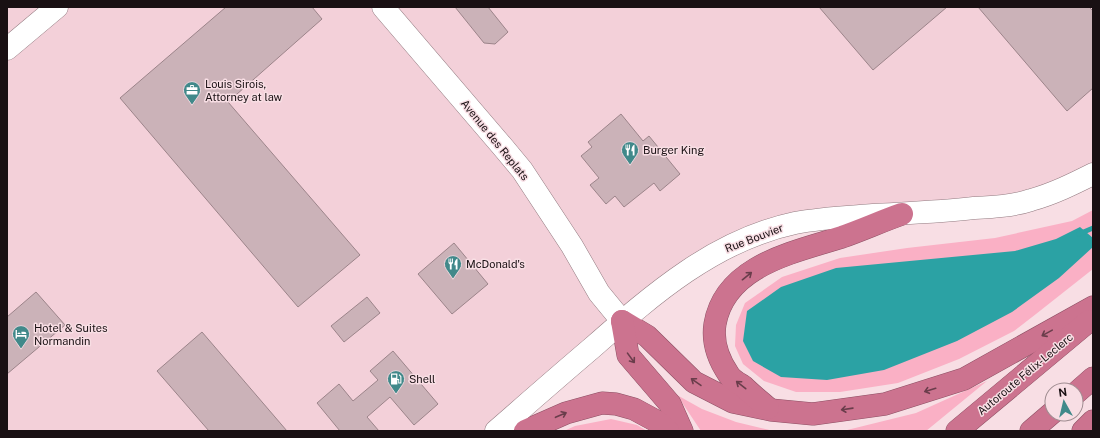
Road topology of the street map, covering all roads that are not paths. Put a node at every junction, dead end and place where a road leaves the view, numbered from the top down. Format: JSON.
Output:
{"nodes":[{"id":1,"x":57,"y":7,"type":"edge"},
{"id":2,"x":383,"y":7,"type":"edge"},
{"id":3,"x":7,"y":49,"type":"edge"},
{"id":4,"x":1093,"y":174,"type":"edge"},
{"id":5,"x":902,"y":214,"type":"junction"},
{"id":6,"x":1093,"y":307,"type":"edge"},
{"id":7,"x":1093,"y":317,"type":"edge"},
{"id":8,"x":622,"y":321,"type":"junction"},
{"id":9,"x":1093,"y":378,"type":"edge"},
{"id":10,"x":1084,"y":386,"type":"edge"},
{"id":11,"x":771,"y":410,"type":"junction"},
{"id":12,"x":1044,"y":420,"type":"edge"},
{"id":13,"x":1093,"y":421,"type":"edge"},
{"id":14,"x":496,"y":431,"type":"edge"},
{"id":15,"x":525,"y":431,"type":"edge"},
{"id":16,"x":668,"y":431,"type":"edge"},
{"id":17,"x":682,"y":431,"type":"edge"},
{"id":18,"x":957,"y":431,"type":"edge"},
{"id":19,"x":1031,"y":431,"type":"edge"},
{"id":20,"x":1083,"y":431,"type":"edge"}],
"edges":[{"from":1,"to":3,"type":"street"},
{"from":2,"to":8,"type":"street","name":"Avenue des Replats"},
{"from":4,"to":5,"type":"street","name":"Rue Bouvier"},
{"from":5,"to":8,"type":"street","name":"Rue Bouvier"},
{"from":11,"to":5,"type":"highway","one_way":true},
{"from":6,"to":11,"type":"highway","one_way":true},
{"from":7,"to":18,"type":"highway","name":"Autoroute Félix-Leclerc"},
{"from":11,"to":8,"type":"highway","one_way":true},
{"from":8,"to":14,"type":"street","name":"Rue Bouvier"},
{"from":8,"to":17,"type":"highway","one_way":true},
{"from":9,"to":10,"type":"highway"},
{"from":12,"to":19,"type":"highway"},
{"from":13,"to":20,"type":"highway"},
{"from":15,"to":16,"type":"highway","one_way":true}]}
